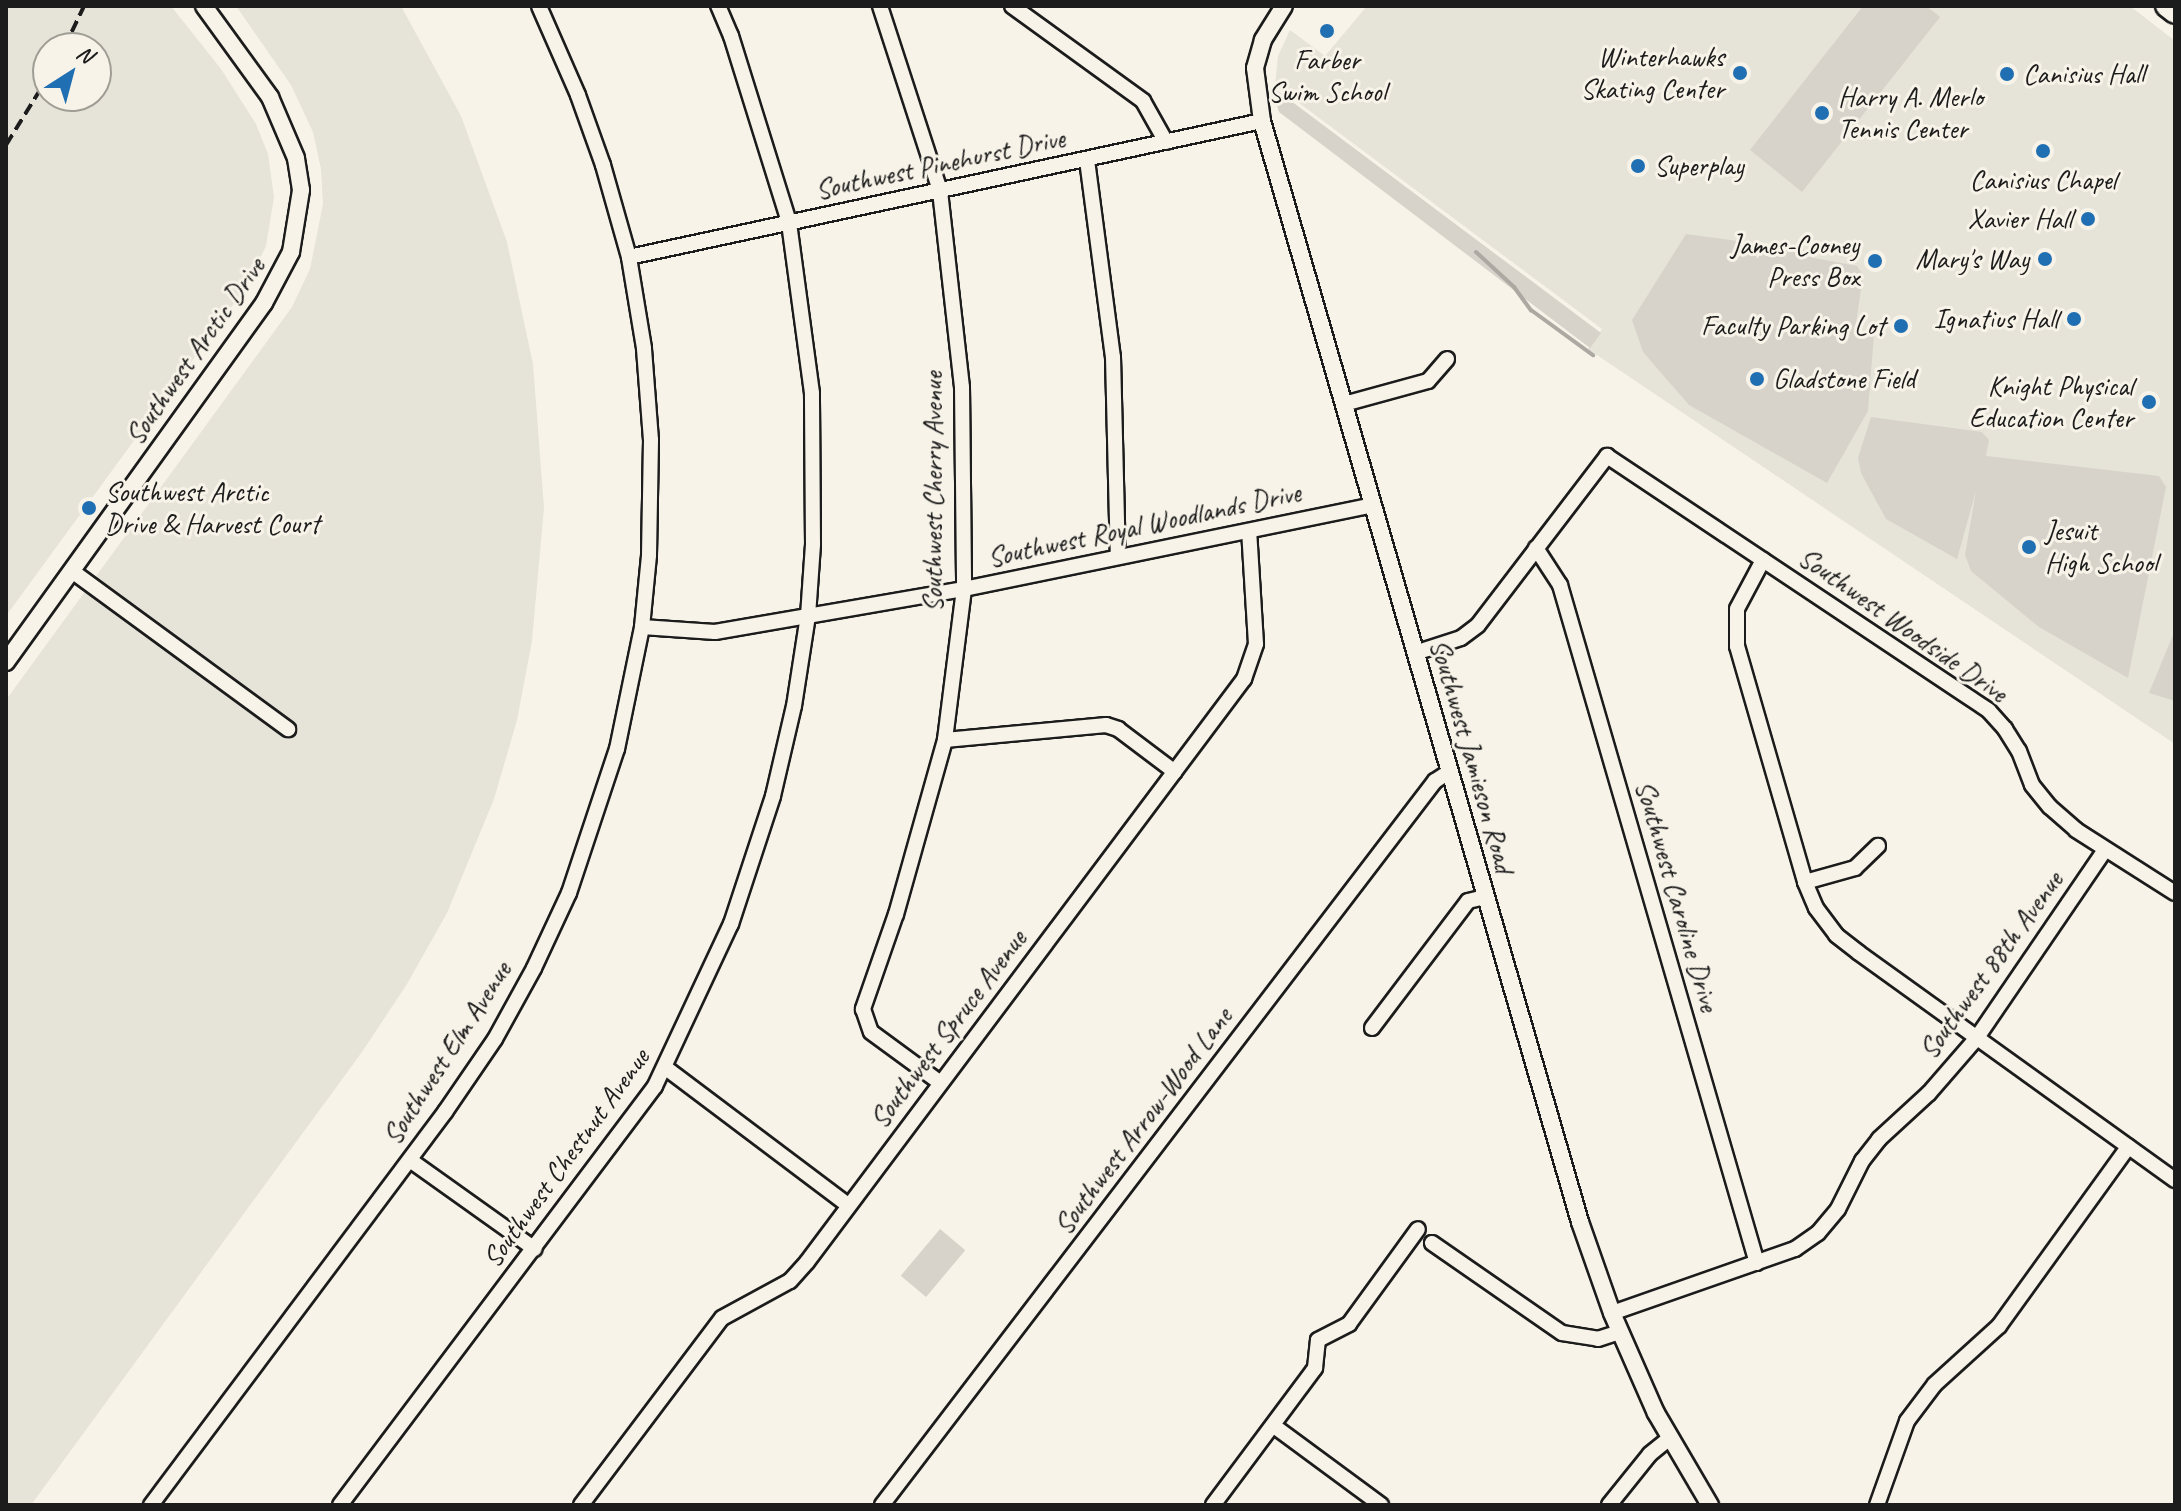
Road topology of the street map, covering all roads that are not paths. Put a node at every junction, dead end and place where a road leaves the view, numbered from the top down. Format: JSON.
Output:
{"nodes":[{"id":1,"x":204,"y":6,"type":"edge"},
{"id":2,"x":539,"y":6,"type":"edge"},
{"id":3,"x":718,"y":6,"type":"edge"},
{"id":4,"x":880,"y":6,"type":"edge"},
{"id":5,"x":1012,"y":6,"type":"edge"},
{"id":6,"x":1284,"y":6,"type":"edge"},
{"id":7,"x":2166,"y":6,"type":"edge"},
{"id":8,"x":2175,"y":13,"type":"edge"},
{"id":9,"x":1262,"y":121,"type":"junction"},
{"id":10,"x":1166,"y":142,"type":"junction"},
{"id":11,"x":1087,"y":160,"type":"junction"},
{"id":12,"x":940,"y":191,"type":"junction"},
{"id":13,"x":789,"y":222,"type":"junction"},
{"id":14,"x":629,"y":257,"type":"junction"},
{"id":15,"x":1447,"y":359,"type":"dead end"},
{"id":16,"x":1344,"y":404,"type":"junction"},
{"id":17,"x":1373,"y":505,"type":"junction"},
{"id":18,"x":1249,"y":531,"type":"junction"},
{"id":19,"x":1536,"y":548,"type":"junction"},
{"id":20,"x":1118,"y":557,"type":"junction"},
{"id":21,"x":1763,"y":560,"type":"junction"},
{"id":22,"x":72,"y":571,"type":"junction"},
{"id":23,"x":964,"y":589,"type":"junction"},
{"id":24,"x":808,"y":616,"type":"junction"},
{"id":25,"x":642,"y":627,"type":"junction"},
{"id":26,"x":1415,"y":653,"type":"junction"},
{"id":27,"x":6,"y":662,"type":"edge"},
{"id":28,"x":288,"y":729,"type":"dead end"},
{"id":29,"x":945,"y":740,"type":"junction"},
{"id":30,"x":1175,"y":772,"type":"junction"},
{"id":31,"x":1449,"y":772,"type":"junction"},
{"id":32,"x":1878,"y":846,"type":"dead end"},
{"id":33,"x":2105,"y":850,"type":"junction"},
{"id":34,"x":1805,"y":882,"type":"junction"},
{"id":35,"x":2175,"y":893,"type":"edge"},
{"id":36,"x":1485,"y":897,"type":"junction"},
{"id":37,"x":1372,"y":1028,"type":"dead end"},
{"id":38,"x":1976,"y":1039,"type":"junction"},
{"id":39,"x":666,"y":1068,"type":"junction"},
{"id":40,"x":939,"y":1082,"type":"junction"},
{"id":41,"x":2128,"y":1147,"type":"junction"},
{"id":42,"x":410,"y":1160,"type":"junction"},
{"id":43,"x":2175,"y":1180,"type":"edge"},
{"id":44,"x":848,"y":1205,"type":"junction"},
{"id":45,"x":1418,"y":1229,"type":"dead end"},
{"id":46,"x":1432,"y":1243,"type":"dead end"},
{"id":47,"x":535,"y":1249,"type":"junction"},
{"id":48,"x":1757,"y":1263,"type":"junction"},
{"id":49,"x":1612,"y":1313,"type":"junction"},
{"id":50,"x":1620,"y":1332,"type":"junction"},
{"id":51,"x":1274,"y":1426,"type":"junction"},
{"id":52,"x":1670,"y":1438,"type":"junction"},
{"id":53,"x":151,"y":1505,"type":"edge"},
{"id":54,"x":340,"y":1505,"type":"edge"},
{"id":55,"x":581,"y":1505,"type":"edge"},
{"id":56,"x":882,"y":1505,"type":"edge"},
{"id":57,"x":1213,"y":1505,"type":"edge"},
{"id":58,"x":1381,"y":1505,"type":"edge"},
{"id":59,"x":1609,"y":1505,"type":"edge"},
{"id":60,"x":1710,"y":1505,"type":"edge"},
{"id":61,"x":1877,"y":1505,"type":"edge"}],
"edges":[{"from":1,"to":22,"type":"street","name":"Southwest Arctic Drive"},
{"from":2,"to":14,"type":"street","name":"Southwest Elm Avenue"},
{"from":3,"to":13,"type":"street","name":"Southwest Chestnut Avenue"},
{"from":4,"to":12,"type":"street","name":"Southwest Cherry Avenue"},
{"from":5,"to":10,"type":"street"},
{"from":6,"to":9,"type":"street","name":"Southwest Jamieson Road"},
{"from":7,"to":8,"type":"main road"},
{"from":9,"to":10,"type":"street","name":"Southwest Pinehurst Drive"},
{"from":9,"to":16,"type":"street","name":"Southwest Jamieson Road"},
{"from":10,"to":11,"type":"street","name":"Southwest Pinehurst Drive"},
{"from":11,"to":12,"type":"street","name":"Southwest Pinehurst Drive"},
{"from":11,"to":20,"type":"street"},
{"from":12,"to":13,"type":"street","name":"Southwest Pinehurst Drive"},
{"from":12,"to":23,"type":"street","name":"Southwest Cherry Avenue"},
{"from":13,"to":14,"type":"street","name":"Southwest Pinehurst Drive"},
{"from":13,"to":24,"type":"street","name":"Southwest Chestnut Avenue"},
{"from":14,"to":25,"type":"street","name":"Southwest Elm Avenue"},
{"from":15,"to":16,"type":"street"},
{"from":16,"to":17,"type":"street","name":"Southwest Jamieson Road"},
{"from":17,"to":18,"type":"street","name":"Southwest Royal Woodlands Drive"},
{"from":17,"to":26,"type":"street","name":"Southwest Jamieson Road"},
{"from":18,"to":20,"type":"street","name":"Southwest Royal Woodlands Drive"},
{"from":18,"to":30,"type":"street","name":"Southwest Spruce Avenue"},
{"from":19,"to":21,"type":"street","name":"Southwest Woodside Drive"},
{"from":19,"to":26,"type":"street"},
{"from":19,"to":48,"type":"street","name":"Southwest Caroline Drive"},
{"from":20,"to":23,"type":"street","name":"Southwest Royal Woodlands Drive"},
{"from":21,"to":33,"type":"street","name":"Southwest Woodside Drive"},
{"from":21,"to":34,"type":"street"},
{"from":22,"to":27,"type":"street","name":"Southwest Arctic Drive"},
{"from":22,"to":28,"type":"street"},
{"from":23,"to":24,"type":"street","name":"Southwest Royal Woodlands Drive"},
{"from":23,"to":29,"type":"street","name":"Southwest Cherry Avenue"},
{"from":24,"to":25,"type":"street","name":"Southwest Royal Woodlands Drive"},
{"from":24,"to":39,"type":"street","name":"Southwest Chestnut Avenue"},
{"from":25,"to":42,"type":"street","name":"Southwest Elm Avenue"},
{"from":26,"to":31,"type":"street","name":"Southwest Jamieson Road"},
{"from":29,"to":30,"type":"street"},
{"from":29,"to":40,"type":"street","name":"Southwest Cherry Avenue"},
{"from":30,"to":40,"type":"street","name":"Southwest Spruce Avenue"},
{"from":31,"to":36,"type":"street","name":"Southwest Jamieson Road"},
{"from":31,"to":56,"type":"street","name":"Southwest Arrow-Wood Lane"},
{"from":32,"to":34,"type":"street"},
{"from":33,"to":35,"type":"street","name":"Southwest Woodside Drive"},
{"from":33,"to":38,"type":"street","name":"Southwest 88th Avenue"},
{"from":34,"to":38,"type":"street"},
{"from":36,"to":37,"type":"street"},
{"from":36,"to":49,"type":"street","name":"Southwest Jamieson Road"},
{"from":38,"to":41,"type":"street"},
{"from":38,"to":48,"type":"street","name":"Southwest 88th Avenue"},
{"from":39,"to":44,"type":"street"},
{"from":39,"to":47,"type":"street","name":"Southwest Chestnut Avenue"},
{"from":40,"to":44,"type":"street","name":"Southwest Spruce Avenue"},
{"from":41,"to":43,"type":"street"},
{"from":41,"to":61,"type":"street"},
{"from":42,"to":47,"type":"street"},
{"from":42,"to":53,"type":"street","name":"Southwest Elm Avenue"},
{"from":44,"to":55,"type":"street","name":"Southwest Spruce Avenue"},
{"from":45,"to":51,"type":"street"},
{"from":46,"to":50,"type":"street"},
{"from":47,"to":54,"type":"street","name":"Southwest Chestnut Avenue"},
{"from":48,"to":49,"type":"street","name":"Southwest 88th Avenue"},
{"from":49,"to":50,"type":"street","name":"Southwest Jamieson Road"},
{"from":50,"to":52,"type":"street","name":"Southwest Jamieson Road"},
{"from":51,"to":57,"type":"street"},
{"from":51,"to":58,"type":"street"},
{"from":52,"to":59,"type":"street"},
{"from":52,"to":60,"type":"street","name":"Southwest Jamieson Road"}]}
